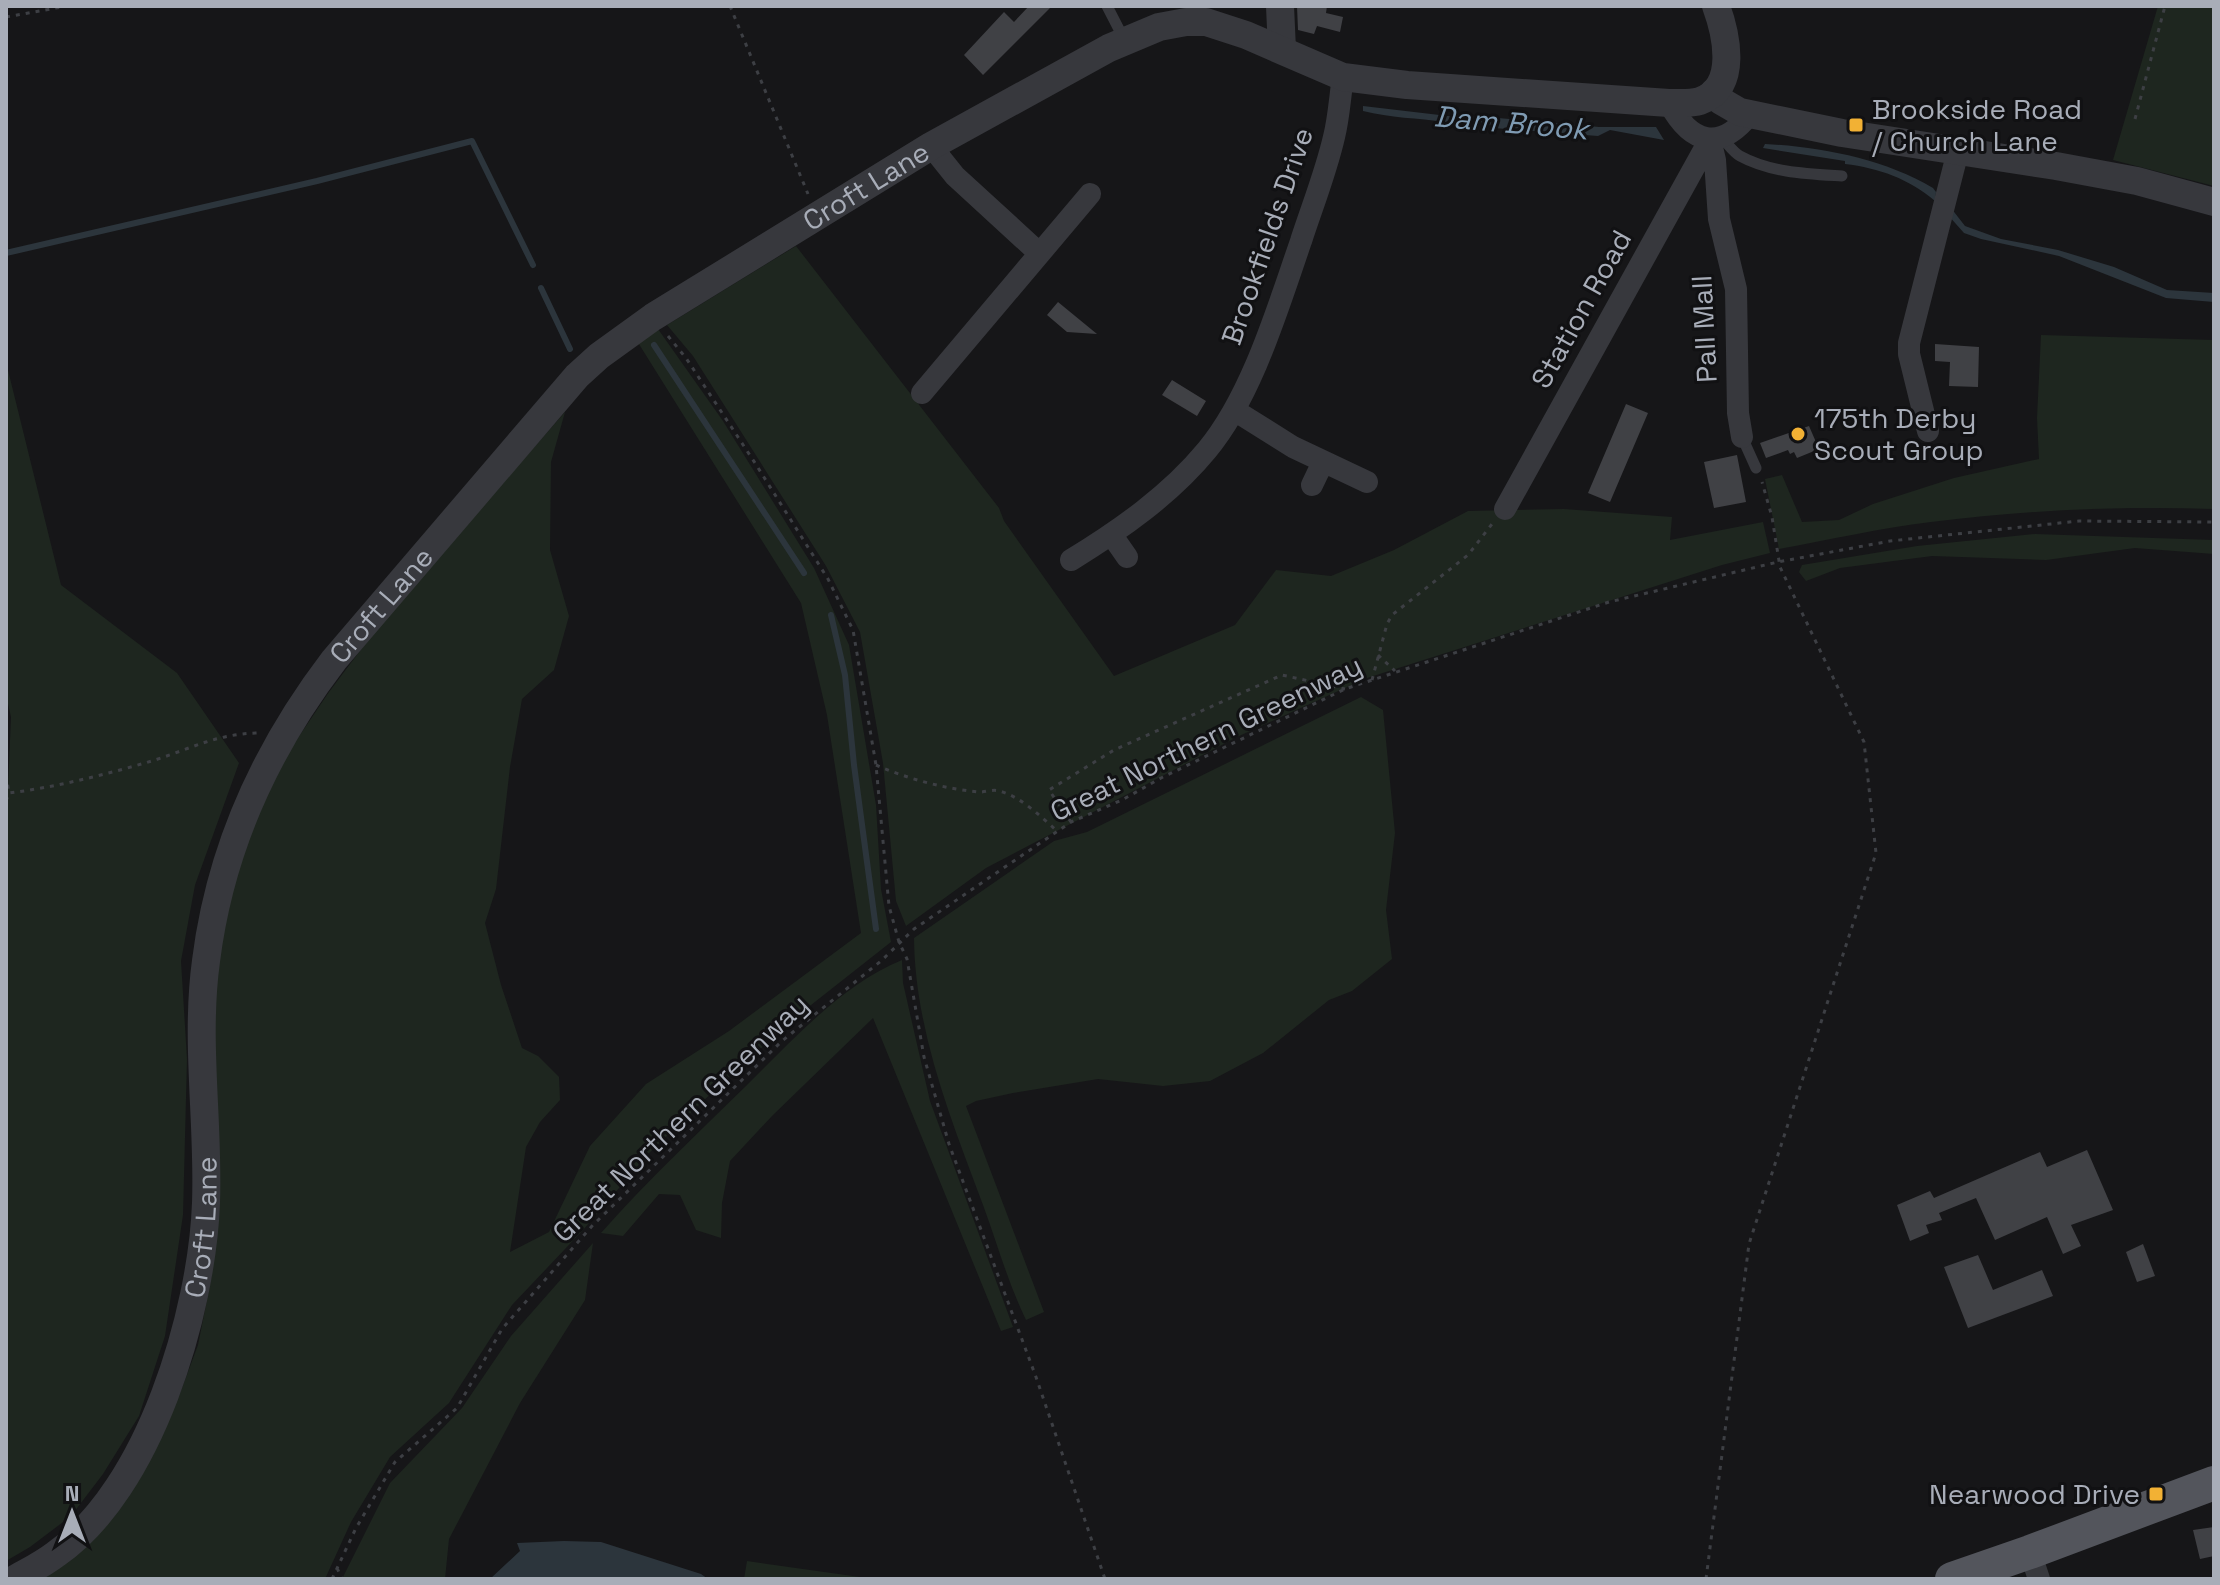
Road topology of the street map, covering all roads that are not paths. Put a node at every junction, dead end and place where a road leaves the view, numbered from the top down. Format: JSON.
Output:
{"nodes":[{"id":1,"x":1107,"y":6,"type":"edge"},
{"id":2,"x":1237,"y":6,"type":"edge"},
{"id":3,"x":1280,"y":6,"type":"edge"},
{"id":4,"x":1716,"y":6,"type":"edge"},
{"id":5,"x":1206,"y":22,"type":"junction"},
{"id":6,"x":1125,"y":41,"type":"junction"},
{"id":7,"x":1272,"y":46,"type":"junction"},
{"id":8,"x":1343,"y":77,"type":"junction"},
{"id":9,"x":1714,"y":92,"type":"junction"},
{"id":10,"x":1669,"y":103,"type":"junction"},
{"id":11,"x":1750,"y":114,"type":"junction"},
{"id":12,"x":1716,"y":138,"type":"junction"},
{"id":13,"x":931,"y":146,"type":"junction"},
{"id":14,"x":1958,"y":151,"type":"junction"},
{"id":15,"x":1842,"y":176,"type":"dead end"},
{"id":16,"x":1090,"y":194,"type":"dead end"},
{"id":17,"x":2214,"y":202,"type":"edge"},
{"id":18,"x":1039,"y":253,"type":"junction"},
{"id":19,"x":922,"y":393,"type":"dead end"},
{"id":20,"x":1234,"y":410,"type":"junction"},
{"id":21,"x":1928,"y":431,"type":"dead end"},
{"id":22,"x":1742,"y":437,"type":"joint"},
{"id":23,"x":1323,"y":462,"type":"junction"},
{"id":24,"x":1756,"y":468,"type":"road end"},
{"id":25,"x":1367,"y":482,"type":"dead end"},
{"id":26,"x":1312,"y":485,"type":"dead end"},
{"id":27,"x":1505,"y":509,"type":"road end"},
{"id":28,"x":1111,"y":534,"type":"junction"},
{"id":29,"x":1127,"y":557,"type":"dead end"},
{"id":30,"x":1071,"y":560,"type":"dead end"},
{"id":31,"x":2214,"y":1483,"type":"edge"},
{"id":32,"x":2035,"y":1566,"type":"edge"},
{"id":33,"x":15,"y":1579,"type":"edge"},
{"id":34,"x":1952,"y":1579,"type":"edge"}],
"edges":[{"from":1,"to":6,"type":"lane"},
{"from":2,"to":5,"type":"street"},
{"from":3,"to":7,"type":"street"},
{"from":4,"to":9,"type":"street"},
{"from":5,"to":6,"type":"street","name":"Croft Lane"},
{"from":5,"to":7,"type":"street","name":"Croft Lane"},
{"from":6,"to":13,"type":"street","name":"Croft Lane"},
{"from":7,"to":8,"type":"street","name":"Croft Lane"},
{"from":8,"to":10,"type":"street","name":"Croft Lane"},
{"from":8,"to":20,"type":"street","name":"Brookfields Drive"},
{"from":9,"to":10,"type":"street","name":"Croft Lane"},
{"from":9,"to":11,"type":"street"},
{"from":10,"to":12,"type":"street"},
{"from":11,"to":12,"type":"street","name":"Station Road"},
{"from":11,"to":14,"type":"street"},
{"from":12,"to":15,"type":"lane"},
{"from":12,"to":22,"type":"street","name":"Pall Mall"},
{"from":12,"to":27,"type":"street","name":"Station Road"},
{"from":13,"to":18,"type":"street"},
{"from":13,"to":33,"type":"street","name":"Croft Lane"},
{"from":14,"to":17,"type":"street"},
{"from":14,"to":21,"type":"street"},
{"from":16,"to":18,"type":"street"},
{"from":18,"to":19,"type":"street"},
{"from":20,"to":23,"type":"street"},
{"from":20,"to":28,"type":"street","name":"Brookfields Drive"},
{"from":22,"to":24,"type":"lane","name":"Pall Mall"},
{"from":23,"to":25,"type":"street"},
{"from":23,"to":26,"type":"street"},
{"from":28,"to":29,"type":"street"},
{"from":28,"to":30,"type":"street","name":"Brookfields Drive"},
{"from":31,"to":32,"type":"main road"},
{"from":32,"to":34,"type":"main road"}]}
